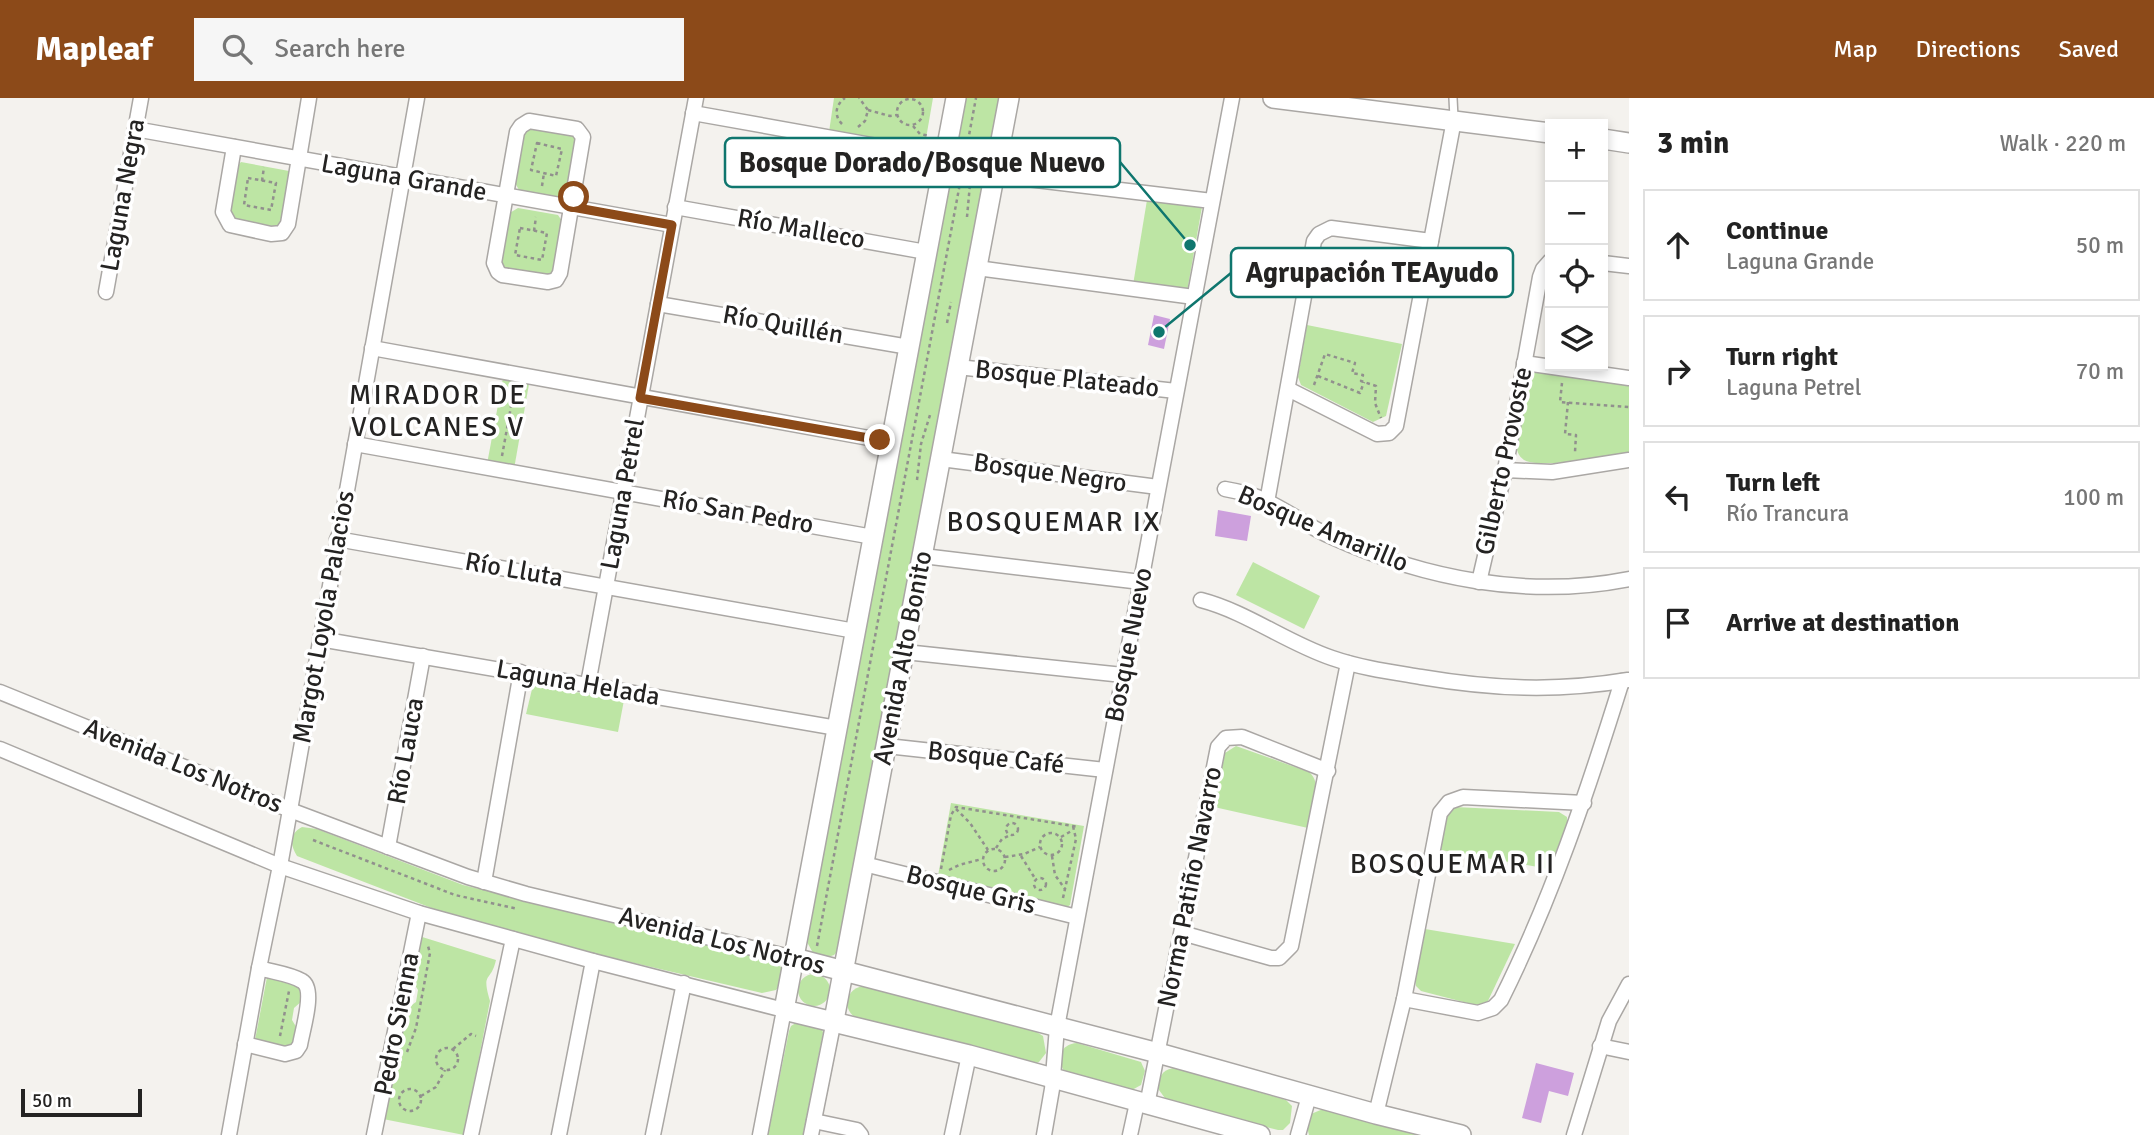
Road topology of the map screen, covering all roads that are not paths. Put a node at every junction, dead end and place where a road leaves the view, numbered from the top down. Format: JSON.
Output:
{"nodes":[{"id":1,"x":141,"y":98,"type":"edge"},
{"id":2,"x":309,"y":98,"type":"edge"},
{"id":3,"x":417,"y":98,"type":"edge"},
{"id":4,"x":956,"y":98,"type":"edge"},
{"id":5,"x":1009,"y":98,"type":"edge"},
{"id":6,"x":1232,"y":98,"type":"edge"},
{"id":7,"x":1273,"y":98,"type":"edge"},
{"id":8,"x":1453,"y":98,"type":"edge"},
{"id":9,"x":694,"y":105,"type":"edge"},
{"id":10,"x":1454,"y":120,"type":"junction"},
{"id":11,"x":135,"y":129,"type":"junction"},
{"id":12,"x":1545,"y":131,"type":"edge"},
{"id":13,"x":1608,"y":140,"type":"edge"},
{"id":14,"x":1629,"y":143,"type":"edge"},
{"id":15,"x":234,"y":147,"type":"junction"},
{"id":16,"x":944,"y":158,"type":"junction"},
{"id":17,"x":298,"y":159,"type":"junction"},
{"id":18,"x":994,"y":175,"type":"junction"},
{"id":19,"x":402,"y":177,"type":"junction"},
{"id":20,"x":506,"y":196,"type":"junction"},
{"id":21,"x":1212,"y":201,"type":"junction"},
{"id":22,"x":572,"y":207,"type":"junction"},
{"id":23,"x":676,"y":207,"type":"junction"},
{"id":24,"x":672,"y":225,"type":"junction"},
{"id":25,"x":1431,"y":241,"type":"junction"},
{"id":26,"x":926,"y":252,"type":"junction"},
{"id":27,"x":1608,"y":264,"type":"edge"},
{"id":28,"x":1629,"y":266,"type":"edge"},
{"id":29,"x":1545,"y":267,"type":"edge"},
{"id":30,"x":977,"y":268,"type":"junction"},
{"id":31,"x":106,"y":292,"type":"dead end"},
{"id":32,"x":1194,"y":296,"type":"junction"},
{"id":33,"x":658,"y":304,"type":"junction"},
{"id":34,"x":909,"y":347,"type":"junction"},
{"id":35,"x":372,"y":348,"type":"junction"},
{"id":36,"x":1524,"y":363,"type":"junction"},
{"id":37,"x":958,"y":367,"type":"junction"},
{"id":38,"x":1629,"y":377,"type":"edge"},
{"id":39,"x":1287,"y":389,"type":"junction"},
{"id":40,"x":1177,"y":391,"type":"junction"},
{"id":41,"x":640,"y":398,"type":"junction"},
{"id":42,"x":891,"y":442,"type":"junction"},
{"id":43,"x":355,"y":444,"type":"junction"},
{"id":44,"x":941,"y":459,"type":"junction"},
{"id":45,"x":1629,"y":460,"type":"edge"},
{"id":46,"x":1505,"y":470,"type":"junction"},
{"id":47,"x":1158,"y":488,"type":"junction"},
{"id":48,"x":1225,"y":489,"type":"dead end"},
{"id":49,"x":623,"y":492,"type":"junction"},
{"id":50,"x":1267,"y":502,"type":"junction"},
{"id":51,"x":873,"y":537,"type":"junction"},
{"id":52,"x":337,"y":539,"type":"junction"},
{"id":53,"x":923,"y":555,"type":"junction"},
{"id":54,"x":1629,"y":579,"type":"edge"},
{"id":55,"x":1141,"y":582,"type":"junction"},
{"id":56,"x":1479,"y":582,"type":"junction"},
{"id":57,"x":606,"y":586,"type":"junction"},
{"id":58,"x":1201,"y":600,"type":"dead end"},
{"id":59,"x":855,"y":631,"type":"junction"},
{"id":60,"x":320,"y":639,"type":"junction"},
{"id":61,"x":905,"y":652,"type":"junction"},
{"id":62,"x":423,"y":656,"type":"junction"},
{"id":63,"x":1348,"y":663,"type":"junction"},
{"id":64,"x":521,"y":672,"type":"junction"},
{"id":65,"x":1123,"y":676,"type":"junction"},
{"id":66,"x":1626,"y":681,"type":"edge"},
{"id":67,"x":588,"y":684,"type":"junction"},
{"id":68,"x":0,"y":692,"type":"edge"},
{"id":69,"x":837,"y":728,"type":"junction"},
{"id":70,"x":887,"y":746,"type":"junction"},
{"id":71,"x":0,"y":749,"type":"edge"},
{"id":72,"x":1105,"y":770,"type":"junction"},
{"id":73,"x":1328,"y":771,"type":"junction"},
{"id":74,"x":1584,"y":803,"type":"junction"},
{"id":75,"x":290,"y":810,"type":"junction"},
{"id":76,"x":388,"y":847,"type":"junction"},
{"id":77,"x":864,"y":864,"type":"junction"},
{"id":78,"x":280,"y":866,"type":"junction"},
{"id":79,"x":484,"y":882,"type":"junction"},
{"id":80,"x":419,"y":913,"type":"junction"},
{"id":81,"x":1077,"y":917,"type":"junction"},
{"id":82,"x":1182,"y":933,"type":"junction"},
{"id":83,"x":513,"y":939,"type":"junction"},
{"id":84,"x":794,"y":958,"type":"junction"},
{"id":85,"x":593,"y":961,"type":"junction"},
{"id":86,"x":259,"y":968,"type":"junction"},
{"id":87,"x":844,"y":970,"type":"junction"},
{"id":88,"x":684,"y":983,"type":"junction"},
{"id":89,"x":1629,"y":984,"type":"edge"},
{"id":90,"x":1404,"y":999,"type":"junction"},
{"id":91,"x":784,"y":1010,"type":"junction"},
{"id":92,"x":834,"y":1020,"type":"junction"},
{"id":93,"x":1057,"y":1027,"type":"junction"},
{"id":94,"x":245,"y":1044,"type":"junction"},
{"id":95,"x":1600,"y":1046,"type":"junction"},
{"id":96,"x":1629,"y":1052,"type":"edge"},
{"id":97,"x":1158,"y":1053,"type":"junction"},
{"id":98,"x":968,"y":1055,"type":"junction"},
{"id":99,"x":1052,"y":1078,"type":"junction"},
{"id":100,"x":1309,"y":1096,"type":"junction"},
{"id":101,"x":1142,"y":1104,"type":"junction"},
{"id":102,"x":1376,"y":1114,"type":"junction"},
{"id":103,"x":812,"y":1128,"type":"edge"},
{"id":104,"x":1215,"y":1129,"type":"edge"},
{"id":105,"x":229,"y":1135,"type":"edge"},
{"id":106,"x":374,"y":1135,"type":"edge"},
{"id":107,"x":471,"y":1135,"type":"edge"},
{"id":108,"x":559,"y":1135,"type":"edge"},
{"id":109,"x":653,"y":1135,"type":"edge"},
{"id":110,"x":760,"y":1135,"type":"edge"},
{"id":111,"x":861,"y":1135,"type":"edge"},
{"id":112,"x":952,"y":1135,"type":"edge"},
{"id":113,"x":1044,"y":1135,"type":"edge"},
{"id":114,"x":1130,"y":1135,"type":"edge"},
{"id":115,"x":1260,"y":1135,"type":"edge"},
{"id":116,"x":1298,"y":1135,"type":"edge"},
{"id":117,"x":1461,"y":1135,"type":"edge"},
{"id":118,"x":1574,"y":1135,"type":"edge"}],
"edges":[{"from":1,"to":11,"type":"street","name":"Laguna Negra"},
{"from":2,"to":17,"type":"street"},
{"from":3,"to":19,"type":"street","name":"Margot Loyola Palacios"},
{"from":4,"to":16,"type":"street","name":"Avenida Alto Bonito"},
{"from":5,"to":18,"type":"street","name":"Avenida Alto Bonito"},
{"from":6,"to":21,"type":"street","name":"Bosque Nuevo"},
{"from":7,"to":10,"type":"street"},
{"from":8,"to":10,"type":"lane"},
{"from":9,"to":16,"type":"street"},
{"from":9,"to":23,"type":"street","name":"Laguna Petrel"},
{"from":10,"to":12,"type":"street"},
{"from":10,"to":25,"type":"street"},
{"from":11,"to":15,"type":"street","name":"Laguna Grande"},
{"from":11,"to":31,"type":"street","name":"Laguna Negra"},
{"from":13,"to":14,"type":"street"},
{"from":15,"to":17,"type":"street","name":"Laguna Grande"},
{"from":15,"to":17,"type":"street"},
{"from":16,"to":26,"type":"street","name":"Avenida Alto Bonito"},
{"from":17,"to":19,"type":"street","name":"Laguna Grande"},
{"from":18,"to":21,"type":"street"},
{"from":18,"to":30,"type":"street","name":"Avenida Alto Bonito"},
{"from":19,"to":20,"type":"street","name":"Laguna Grande"},
{"from":19,"to":35,"type":"street","name":"Margot Loyola Palacios"},
{"from":20,"to":22,"type":"street","name":"Laguna Grande"},
{"from":20,"to":22,"type":"street"},
{"from":20,"to":22,"type":"street"},
{"from":21,"to":32,"type":"street","name":"Bosque Nuevo"},
{"from":22,"to":24,"type":"street","name":"Laguna Grande"},
{"from":23,"to":24,"type":"street","name":"Laguna Petrel"},
{"from":23,"to":26,"type":"street","name":"Río Malleco"},
{"from":24,"to":33,"type":"street","name":"Laguna Petrel"},
{"from":25,"to":39,"type":"street"},
{"from":25,"to":39,"type":"street"},
{"from":26,"to":34,"type":"street","name":"Avenida Alto Bonito"},
{"from":27,"to":28,"type":"street"},
{"from":29,"to":36,"type":"street","name":"Gilberto Provoste"},
{"from":30,"to":32,"type":"street"},
{"from":30,"to":37,"type":"street","name":"Avenida Alto Bonito"},
{"from":32,"to":40,"type":"street","name":"Bosque Nuevo"},
{"from":33,"to":34,"type":"street","name":"Río Quillén"},
{"from":33,"to":41,"type":"street","name":"Laguna Petrel"},
{"from":34,"to":42,"type":"street","name":"Avenida Alto Bonito"},
{"from":35,"to":41,"type":"street"},
{"from":35,"to":43,"type":"street","name":"Margot Loyola Palacios"},
{"from":36,"to":38,"type":"street"},
{"from":36,"to":46,"type":"street","name":"Gilberto Provoste"},
{"from":37,"to":40,"type":"street","name":"Bosque Plateado"},
{"from":37,"to":44,"type":"street","name":"Avenida Alto Bonito"},
{"from":39,"to":50,"type":"street"},
{"from":40,"to":47,"type":"street","name":"Bosque Nuevo"},
{"from":41,"to":42,"type":"street"},
{"from":41,"to":49,"type":"street","name":"Laguna Petrel"},
{"from":42,"to":51,"type":"street","name":"Avenida Alto Bonito"},
{"from":43,"to":49,"type":"street","name":"Río San Pedro"},
{"from":43,"to":52,"type":"street","name":"Margot Loyola Palacios"},
{"from":44,"to":47,"type":"street","name":"Bosque Negro"},
{"from":44,"to":53,"type":"street","name":"Avenida Alto Bonito"},
{"from":45,"to":46,"type":"street"},
{"from":46,"to":56,"type":"street","name":"Gilberto Provoste"},
{"from":47,"to":55,"type":"street","name":"Bosque Nuevo"},
{"from":48,"to":50,"type":"street","name":"Bosque Amarillo"},
{"from":49,"to":51,"type":"street","name":"Río San Pedro"},
{"from":49,"to":57,"type":"street","name":"Laguna Petrel"},
{"from":50,"to":56,"type":"street","name":"Bosque Amarillo"},
{"from":51,"to":59,"type":"street","name":"Avenida Alto Bonito"},
{"from":52,"to":57,"type":"street","name":"Río Lluta"},
{"from":52,"to":60,"type":"street","name":"Margot Loyola Palacios"},
{"from":53,"to":55,"type":"street"},
{"from":53,"to":61,"type":"street","name":"Avenida Alto Bonito"},
{"from":54,"to":56,"type":"street","name":"Bosque Amarillo"},
{"from":55,"to":65,"type":"street","name":"Bosque Nuevo"},
{"from":57,"to":59,"type":"street","name":"Río Lluta"},
{"from":57,"to":67,"type":"street","name":"Laguna Petrel"},
{"from":58,"to":63,"type":"street"},
{"from":59,"to":69,"type":"street","name":"Avenida Alto Bonito"},
{"from":60,"to":62,"type":"street","name":"Laguna Helada"},
{"from":60,"to":75,"type":"street","name":"Margot Loyola Palacios"},
{"from":61,"to":65,"type":"street"},
{"from":61,"to":70,"type":"street","name":"Avenida Alto Bonito"},
{"from":62,"to":64,"type":"street","name":"Laguna Helada"},
{"from":62,"to":76,"type":"street","name":"Río Lauca"},
{"from":63,"to":66,"type":"street"},
{"from":63,"to":73,"type":"street"},
{"from":64,"to":67,"type":"street","name":"Laguna Helada"},
{"from":64,"to":79,"type":"street"},
{"from":65,"to":72,"type":"street","name":"Bosque Nuevo"},
{"from":66,"to":74,"type":"street"},
{"from":67,"to":69,"type":"street","name":"Laguna Helada"},
{"from":68,"to":75,"type":"street","name":"Avenida Los Notros"},
{"from":69,"to":84,"type":"street","name":"Avenida Alto Bonito"},
{"from":70,"to":72,"type":"street","name":"Bosque Café"},
{"from":70,"to":77,"type":"street","name":"Avenida Alto Bonito"},
{"from":71,"to":78,"type":"street","name":"Avenida Los Notros"},
{"from":72,"to":81,"type":"street","name":"Bosque Nuevo"},
{"from":73,"to":82,"type":"street"},
{"from":73,"to":82,"type":"street","name":"Norma Patiño Navarro"},
{"from":74,"to":90,"type":"street"},
{"from":74,"to":90,"type":"street"},
{"from":75,"to":76,"type":"street","name":"Avenida Los Notros"},
{"from":75,"to":78,"type":"street","name":"Margot Loyola Palacios"},
{"from":76,"to":79,"type":"street","name":"Avenida Los Notros"},
{"from":77,"to":81,"type":"street","name":"Bosque Gris"},
{"from":77,"to":87,"type":"street","name":"Avenida Alto Bonito"},
{"from":78,"to":80,"type":"street","name":"Avenida Los Notros"},
{"from":78,"to":86,"type":"street","name":"Margot Loyola Palacios"},
{"from":79,"to":84,"type":"street","name":"Avenida Los Notros"},
{"from":80,"to":83,"type":"street","name":"Avenida Los Notros"},
{"from":80,"to":106,"type":"street","name":"Pedro Sienna"},
{"from":81,"to":93,"type":"street","name":"Bosque Nuevo"},
{"from":82,"to":97,"type":"street","name":"Norma Patiño Navarro"},
{"from":83,"to":85,"type":"street","name":"Avenida Los Notros"},
{"from":83,"to":107,"type":"street"},
{"from":84,"to":87,"type":"street","name":"Avenida Los Notros"},
{"from":84,"to":91,"type":"street","name":"Avenida Alto Bonito"},
{"from":85,"to":88,"type":"street","name":"Avenida Los Notros"},
{"from":85,"to":108,"type":"street"},
{"from":86,"to":94,"type":"street","name":"Margot Loyola Palacios"},
{"from":86,"to":94,"type":"street"},
{"from":87,"to":92,"type":"street","name":"Avenida Alto Bonito"},
{"from":87,"to":93,"type":"street","name":"Avenida Los Notros"},
{"from":88,"to":91,"type":"street","name":"Avenida Los Notros"},
{"from":88,"to":109,"type":"street"},
{"from":89,"to":95,"type":"street"},
{"from":90,"to":102,"type":"street"},
{"from":91,"to":92,"type":"street","name":"Avenida Los Notros"},
{"from":91,"to":110,"type":"street","name":"Avenida Alto Bonito"},
{"from":92,"to":98,"type":"street","name":"Avenida Los Notros"},
{"from":92,"to":103,"type":"street","name":"Avenida Alto Bonito"},
{"from":93,"to":97,"type":"street","name":"Avenida Los Notros"},
{"from":93,"to":99,"type":"street","name":"Bosque Nuevo"},
{"from":94,"to":105,"type":"street","name":"Margot Loyola Palacios"},
{"from":95,"to":96,"type":"street"},
{"from":95,"to":118,"type":"street"},
{"from":97,"to":100,"type":"street","name":"Avenida Los Notros"},
{"from":97,"to":101,"type":"street","name":"Norma Patiño Navarro"},
{"from":98,"to":99,"type":"street","name":"Avenida Los Notros"},
{"from":98,"to":112,"type":"street"},
{"from":99,"to":101,"type":"street","name":"Avenida Los Notros"},
{"from":99,"to":113,"type":"street","name":"Bosque Nuevo"},
{"from":100,"to":102,"type":"street","name":"Avenida Los Notros"},
{"from":100,"to":116,"type":"street"},
{"from":101,"to":104,"type":"street","name":"Avenida Los Notros"},
{"from":101,"to":114,"type":"street","name":"Norma Patiño Navarro"},
{"from":102,"to":117,"type":"street","name":"Avenida Los Notros"},
{"from":103,"to":111,"type":"street"},
{"from":104,"to":115,"type":"street","name":"Avenida Los Notros"}]}
